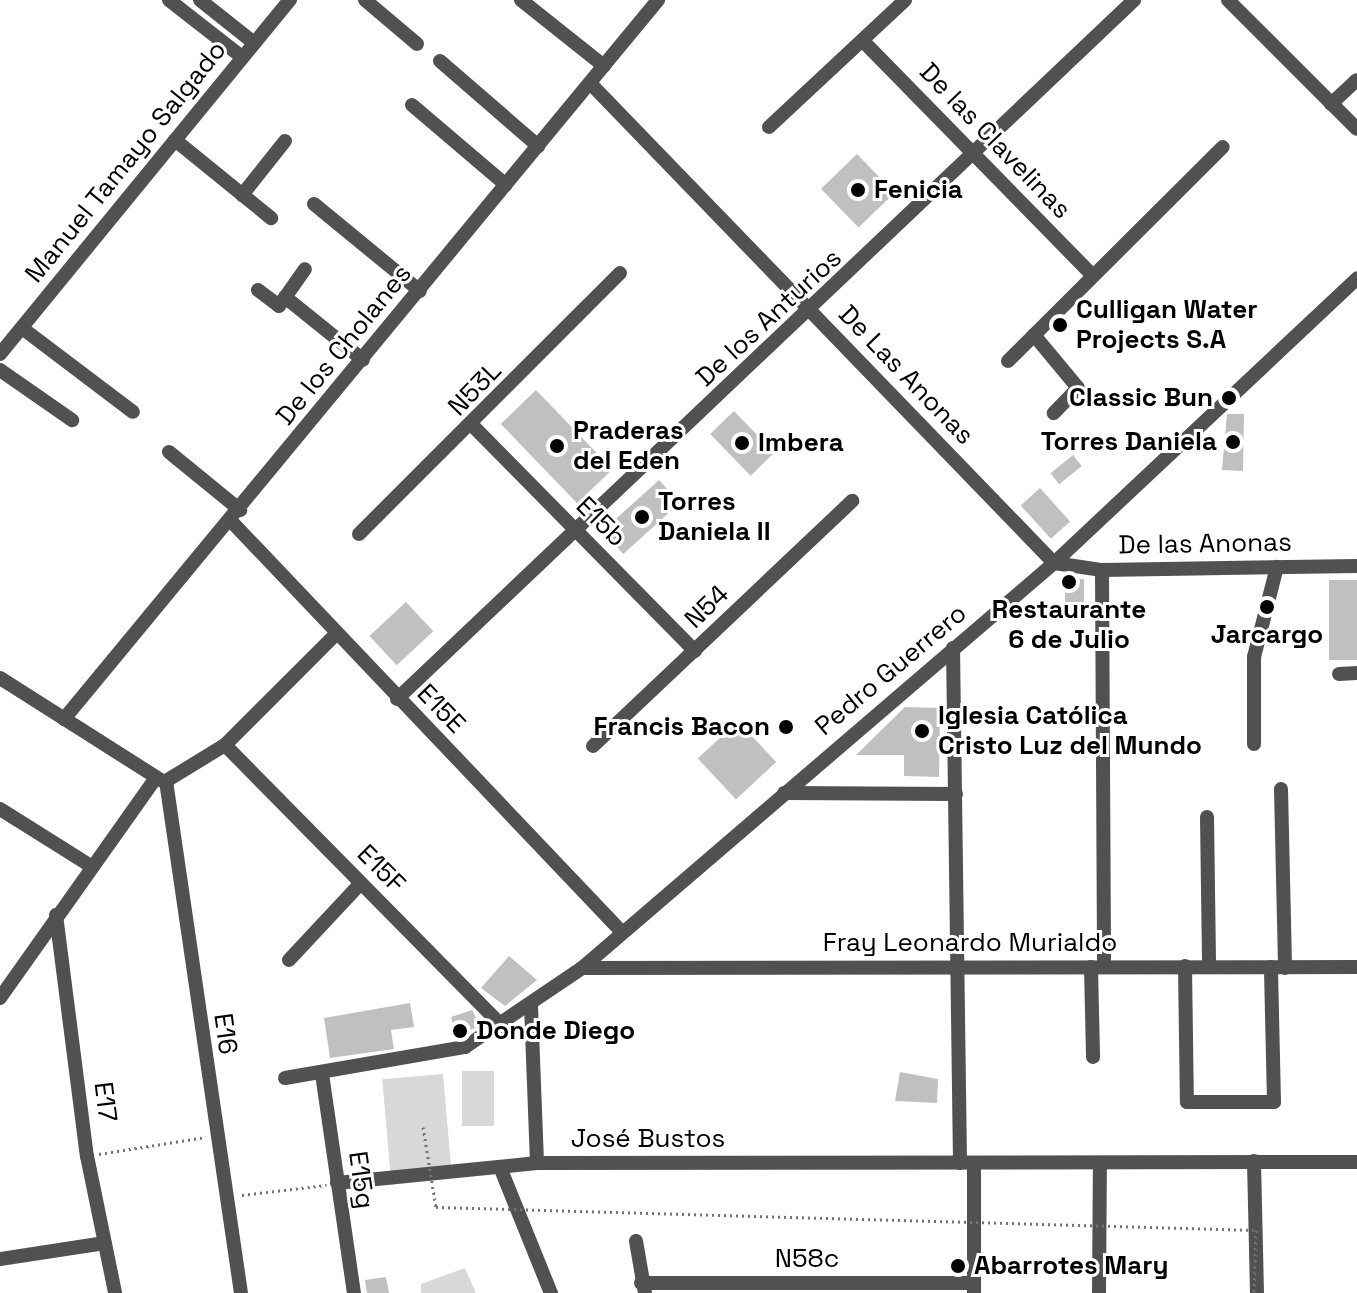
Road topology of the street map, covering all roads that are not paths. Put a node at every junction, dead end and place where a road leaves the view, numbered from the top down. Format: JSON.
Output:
{"nodes":[{"id":1,"x":169,"y":0,"type":"edge"},
{"id":2,"x":200,"y":0,"type":"edge"},
{"id":3,"x":290,"y":0,"type":"edge"},
{"id":4,"x":365,"y":0,"type":"edge"},
{"id":5,"x":521,"y":0,"type":"edge"},
{"id":6,"x":658,"y":0,"type":"edge"},
{"id":7,"x":905,"y":0,"type":"edge"},
{"id":8,"x":1134,"y":0,"type":"edge"},
{"id":9,"x":1231,"y":1,"type":"edge"},
{"id":10,"x":863,"y":41,"type":"junction"},
{"id":11,"x":254,"y":43,"type":"junction"},
{"id":12,"x":417,"y":44,"type":"dead end"},
{"id":13,"x":242,"y":57,"type":"junction"},
{"id":14,"x":440,"y":61,"type":"dead end"},
{"id":15,"x":604,"y":66,"type":"junction"},
{"id":16,"x":1357,"y":80,"type":"edge"},
{"id":17,"x":590,"y":83,"type":"junction"},
{"id":18,"x":1331,"y":104,"type":"junction"},
{"id":19,"x":412,"y":105,"type":"dead end"},
{"id":20,"x":769,"y":127,"type":"dead end"},
{"id":21,"x":1357,"y":129,"type":"edge"},
{"id":22,"x":175,"y":140,"type":"junction"},
{"id":23,"x":285,"y":141,"type":"dead end"},
{"id":24,"x":538,"y":146,"type":"junction"},
{"id":25,"x":1223,"y":147,"type":"dead end"},
{"id":26,"x":976,"y":156,"type":"junction"},
{"id":27,"x":506,"y":185,"type":"junction"},
{"id":28,"x":242,"y":195,"type":"junction"},
{"id":29,"x":314,"y":204,"type":"dead end"},
{"id":30,"x":271,"y":218,"type":"dead end"},
{"id":31,"x":305,"y":269,"type":"dead end"},
{"id":32,"x":620,"y":273,"type":"dead end"},
{"id":33,"x":1092,"y":275,"type":"junction"},
{"id":34,"x":1357,"y":278,"type":"edge"},
{"id":35,"x":258,"y":290,"type":"dead end"},
{"id":36,"x":420,"y":291,"type":"junction"},
{"id":37,"x":285,"y":297,"type":"junction"},
{"id":38,"x":811,"y":310,"type":"junction"},
{"id":39,"x":22,"y":328,"type":"junction"},
{"id":40,"x":1034,"y":335,"type":"junction"},
{"id":41,"x":3,"y":345,"type":"edge"},
{"id":42,"x":363,"y":360,"type":"junction"},
{"id":43,"x":1008,"y":361,"type":"dead end"},
{"id":44,"x":0,"y":370,"type":"edge"},
{"id":45,"x":133,"y":412,"type":"dead end"},
{"id":46,"x":1054,"y":413,"type":"dead end"},
{"id":47,"x":72,"y":420,"type":"dead end"},
{"id":48,"x":473,"y":426,"type":"junction"},
{"id":49,"x":169,"y":452,"type":"dead end"},
{"id":50,"x":852,"y":501,"type":"dead end"},
{"id":51,"x":236,"y":516,"type":"junction"},
{"id":52,"x":578,"y":533,"type":"junction"},
{"id":53,"x":359,"y":534,"type":"dead end"},
{"id":54,"x":1054,"y":563,"type":"junction"},
{"id":55,"x":1357,"y":566,"type":"edge"},
{"id":56,"x":1277,"y":567,"type":"junction"},
{"id":57,"x":1102,"y":570,"type":"junction"},
{"id":58,"x":334,"y":636,"type":"junction"},
{"id":59,"x":953,"y":648,"type":"junction"},
{"id":60,"x":695,"y":651,"type":"junction"},
{"id":61,"x":1357,"y":673,"type":"edge"},
{"id":62,"x":1339,"y":674,"type":"dead end"},
{"id":63,"x":0,"y":678,"type":"edge"},
{"id":64,"x":397,"y":699,"type":"junction"},
{"id":65,"x":64,"y":719,"type":"junction"},
{"id":66,"x":1254,"y":744,"type":"dead end"},
{"id":67,"x":225,"y":745,"type":"junction"},
{"id":68,"x":593,"y":746,"type":"dead end"},
{"id":69,"x":160,"y":780,"type":"junction"},
{"id":70,"x":1281,"y":789,"type":"dead end"},
{"id":71,"x":784,"y":793,"type":"junction"},
{"id":72,"x":956,"y":794,"type":"junction"},
{"id":73,"x":0,"y":809,"type":"edge"},
{"id":74,"x":1207,"y":817,"type":"dead end"},
{"id":75,"x":91,"y":866,"type":"junction"},
{"id":76,"x":361,"y":883,"type":"junction"},
{"id":77,"x":56,"y":915,"type":"junction"},
{"id":78,"x":619,"y":929,"type":"junction"},
{"id":79,"x":289,"y":960,"type":"dead end"},
{"id":80,"x":1185,"y":966,"type":"junction"},
{"id":81,"x":1209,"y":966,"type":"junction"},
{"id":82,"x":1098,"y":967,"type":"junction"},
{"id":83,"x":1278,"y":967,"type":"junction"},
{"id":84,"x":1357,"y":967,"type":"edge"},
{"id":85,"x":582,"y":968,"type":"junction"},
{"id":86,"x":958,"y":968,"type":"junction"},
{"id":87,"x":0,"y":998,"type":"edge"},
{"id":88,"x":531,"y":1006,"type":"junction"},
{"id":89,"x":502,"y":1026,"type":"junction"},
{"id":90,"x":1093,"y":1057,"type":"dead end"},
{"id":91,"x":322,"y":1074,"type":"junction"},
{"id":92,"x":285,"y":1078,"type":"dead end"},
{"id":93,"x":1254,"y":1161,"type":"junction"},
{"id":94,"x":1357,"y":1162,"type":"edge"},
{"id":95,"x":537,"y":1163,"type":"junction"},
{"id":96,"x":1100,"y":1163,"type":"junction"},
{"id":97,"x":967,"y":1164,"type":"junction"},
{"id":98,"x":502,"y":1172,"type":"junction"},
{"id":99,"x":337,"y":1183,"type":"junction"},
{"id":100,"x":636,"y":1241,"type":"dead end"},
{"id":101,"x":105,"y":1243,"type":"junction"},
{"id":102,"x":0,"y":1259,"type":"edge"},
{"id":103,"x":643,"y":1288,"type":"edge"},
{"id":104,"x":974,"y":1288,"type":"edge"},
{"id":105,"x":115,"y":1293,"type":"edge"},
{"id":106,"x":241,"y":1293,"type":"edge"},
{"id":107,"x":354,"y":1293,"type":"edge"},
{"id":108,"x":551,"y":1293,"type":"edge"},
{"id":109,"x":1099,"y":1293,"type":"edge"},
{"id":110,"x":1256,"y":1293,"type":"edge"}],
"edges":[{"from":1,"to":13,"type":"street"},
{"from":2,"to":11,"type":"street"},
{"from":3,"to":11,"type":"street","name":"Manuel Tamayo Salgado"},
{"from":4,"to":12,"type":"street"},
{"from":5,"to":15,"type":"street"},
{"from":6,"to":15,"type":"street","name":"De los Cholanes"},
{"from":7,"to":10,"type":"street"},
{"from":8,"to":26,"type":"street","name":"De los Anturios"},
{"from":9,"to":18,"type":"street"},
{"from":10,"to":20,"type":"street"},
{"from":10,"to":26,"type":"street","name":"De las Clavelinas"},
{"from":11,"to":13,"type":"street","name":"Manuel Tamayo Salgado"},
{"from":13,"to":22,"type":"street","name":"Manuel Tamayo Salgado"},
{"from":14,"to":24,"type":"street"},
{"from":15,"to":17,"type":"street","name":"De los Cholanes"},
{"from":16,"to":18,"type":"street"},
{"from":17,"to":24,"type":"street","name":"De los Cholanes"},
{"from":17,"to":38,"type":"street","name":"De Las Anonas"},
{"from":18,"to":21,"type":"street"},
{"from":19,"to":27,"type":"street"},
{"from":22,"to":28,"type":"street"},
{"from":22,"to":39,"type":"street","name":"Manuel Tamayo Salgado"},
{"from":23,"to":28,"type":"street"},
{"from":24,"to":27,"type":"street","name":"De los Cholanes"},
{"from":25,"to":33,"type":"street"},
{"from":26,"to":33,"type":"street","name":"De las Clavelinas"},
{"from":26,"to":38,"type":"street","name":"De los Anturios"},
{"from":27,"to":36,"type":"street","name":"De los Cholanes"},
{"from":28,"to":30,"type":"street"},
{"from":29,"to":36,"type":"street"},
{"from":31,"to":37,"type":"street"},
{"from":32,"to":48,"type":"street","name":"N53L"},
{"from":33,"to":40,"type":"street"},
{"from":34,"to":54,"type":"street","name":"Pedro Guerrero"},
{"from":35,"to":37,"type":"street"},
{"from":36,"to":42,"type":"street","name":"De los Cholanes"},
{"from":37,"to":42,"type":"street"},
{"from":38,"to":52,"type":"street","name":"De los Anturios"},
{"from":38,"to":54,"type":"street","name":"De Las Anonas"},
{"from":39,"to":41,"type":"street","name":"Manuel Tamayo Salgado"},
{"from":39,"to":45,"type":"street"},
{"from":40,"to":43,"type":"street"},
{"from":40,"to":46,"type":"street"},
{"from":42,"to":51,"type":"street","name":"De los Cholanes"},
{"from":44,"to":47,"type":"street"},
{"from":48,"to":52,"type":"street","name":"E15b"},
{"from":48,"to":53,"type":"street","name":"N53L"},
{"from":49,"to":51,"type":"street","name":"E15E"},
{"from":50,"to":60,"type":"street","name":"N54"},
{"from":51,"to":58,"type":"street","name":"E15E"},
{"from":51,"to":65,"type":"street","name":"De los Cholanes"},
{"from":52,"to":60,"type":"street","name":"E15b"},
{"from":52,"to":64,"type":"street","name":"De los Anturios"},
{"from":54,"to":57,"type":"street","name":"De las Anonas"},
{"from":54,"to":59,"type":"street","name":"Pedro Guerrero"},
{"from":55,"to":56,"type":"street","name":"De las Anonas"},
{"from":56,"to":57,"type":"street","name":"De las Anonas"},
{"from":56,"to":66,"type":"street"},
{"from":57,"to":82,"type":"street"},
{"from":58,"to":64,"type":"street","name":"E15E"},
{"from":58,"to":67,"type":"street"},
{"from":59,"to":71,"type":"street","name":"Pedro Guerrero"},
{"from":59,"to":72,"type":"street"},
{"from":60,"to":68,"type":"street","name":"N54"},
{"from":61,"to":62,"type":"street"},
{"from":63,"to":65,"type":"street"},
{"from":64,"to":78,"type":"street","name":"E15E"},
{"from":65,"to":69,"type":"street"},
{"from":67,"to":69,"type":"street"},
{"from":67,"to":76,"type":"street","name":"E15F"},
{"from":69,"to":75,"type":"street"},
{"from":69,"to":106,"type":"street","name":"E16"},
{"from":70,"to":83,"type":"street"},
{"from":71,"to":72,"type":"street"},
{"from":71,"to":78,"type":"street","name":"Pedro Guerrero"},
{"from":72,"to":86,"type":"street"},
{"from":73,"to":75,"type":"street"},
{"from":74,"to":81,"type":"street"},
{"from":75,"to":77,"type":"street"},
{"from":76,"to":79,"type":"street"},
{"from":76,"to":89,"type":"street","name":"E15F"},
{"from":77,"to":87,"type":"street"},
{"from":77,"to":101,"type":"street","name":"E17"},
{"from":78,"to":85,"type":"street","name":"Pedro Guerrero"},
{"from":80,"to":81,"type":"street","name":"Fray Leonardo Murialdo"},
{"from":80,"to":82,"type":"street","name":"Fray Leonardo Murialdo"},
{"from":80,"to":83,"type":"street"},
{"from":81,"to":83,"type":"street","name":"Fray Leonardo Murialdo"},
{"from":82,"to":86,"type":"street","name":"Fray Leonardo Murialdo"},
{"from":82,"to":90,"type":"street"},
{"from":83,"to":84,"type":"street","name":"Fray Leonardo Murialdo"},
{"from":85,"to":86,"type":"street","name":"Fray Leonardo Murialdo"},
{"from":85,"to":88,"type":"street","name":"Pedro Guerrero"},
{"from":86,"to":97,"type":"street"},
{"from":88,"to":89,"type":"street","name":"Pedro Guerrero"},
{"from":88,"to":95,"type":"street"},
{"from":89,"to":91,"type":"street","name":"Pedro Guerrero"},
{"from":91,"to":92,"type":"street","name":"Pedro Guerrero"},
{"from":91,"to":99,"type":"street","name":"E15g"},
{"from":93,"to":94,"type":"street","name":"José Bustos"},
{"from":93,"to":96,"type":"street","name":"José Bustos"},
{"from":93,"to":110,"type":"street"},
{"from":95,"to":97,"type":"street","name":"José Bustos"},
{"from":95,"to":98,"type":"street","name":"José Bustos"},
{"from":96,"to":97,"type":"street","name":"José Bustos"},
{"from":96,"to":109,"type":"street"},
{"from":97,"to":104,"type":"street"},
{"from":98,"to":99,"type":"street","name":"José Bustos"},
{"from":98,"to":108,"type":"street"},
{"from":99,"to":107,"type":"street","name":"E15g"},
{"from":100,"to":103,"type":"street"},
{"from":101,"to":102,"type":"street"},
{"from":101,"to":105,"type":"street","name":"E17"},
{"from":103,"to":104,"type":"street","name":"N58c"}]}
